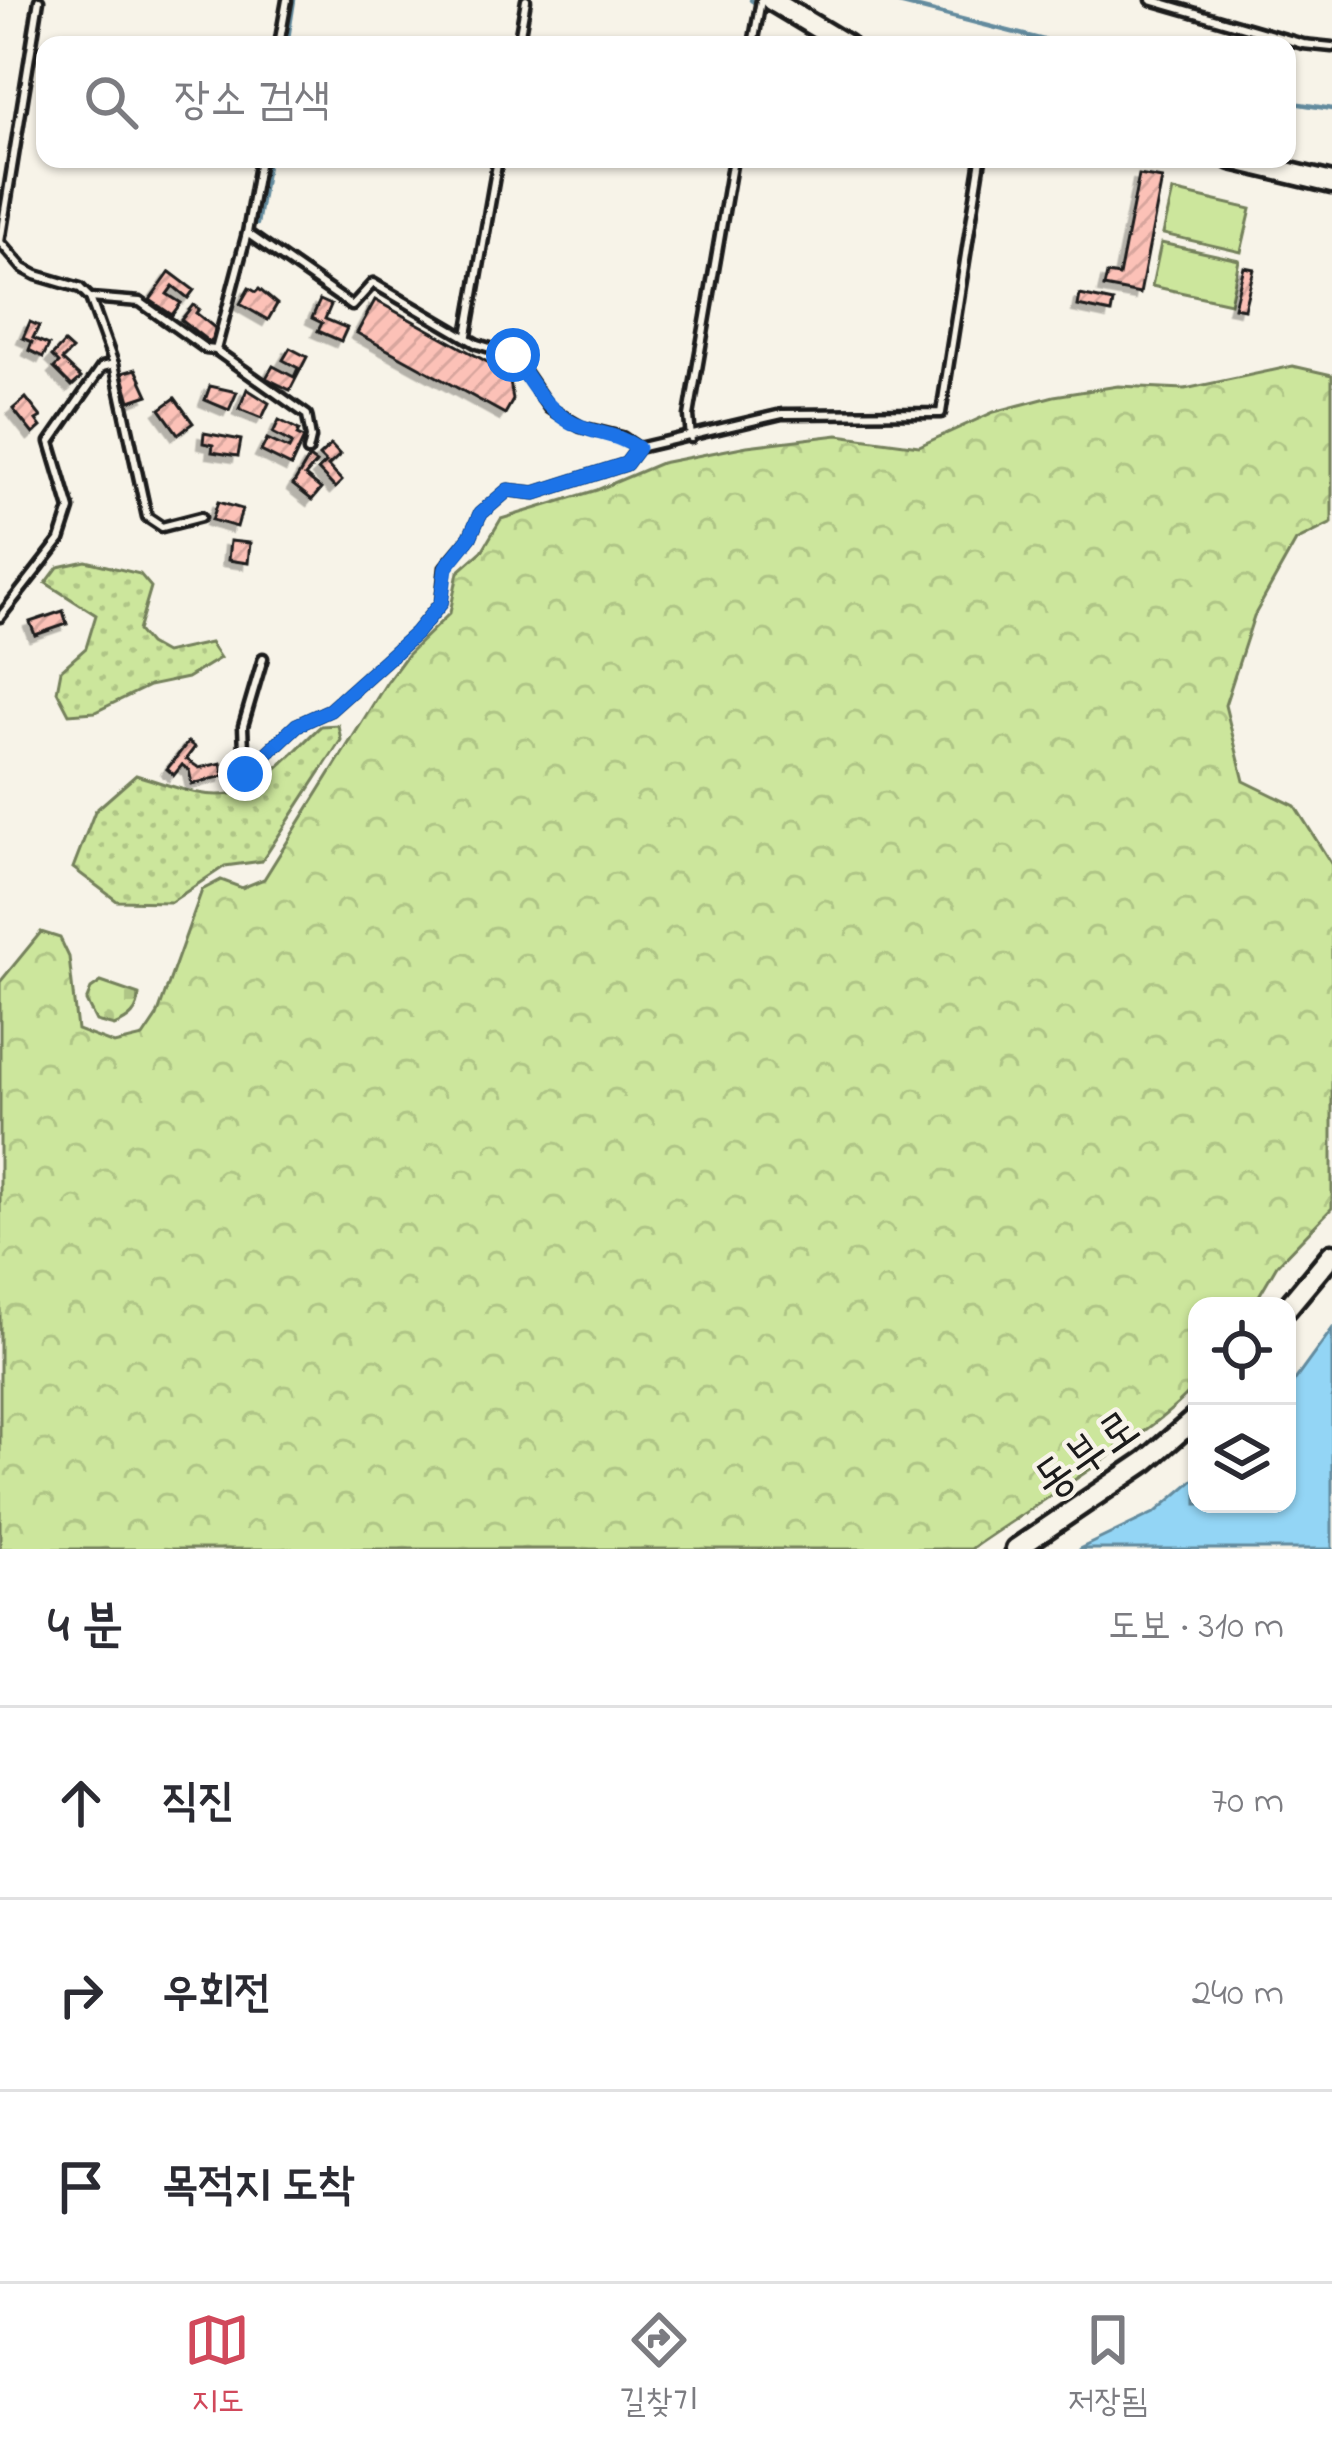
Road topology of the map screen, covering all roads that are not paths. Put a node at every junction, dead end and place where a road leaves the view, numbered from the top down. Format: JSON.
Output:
{"nodes":[{"id":1,"x":39,"y":0,"type":"edge"},
{"id":2,"x":286,"y":0,"type":"edge"},
{"id":3,"x":526,"y":0,"type":"edge"},
{"id":4,"x":761,"y":0,"type":"edge"},
{"id":5,"x":771,"y":0,"type":"edge"},
{"id":6,"x":1151,"y":0,"type":"edge"},
{"id":7,"x":280,"y":36,"type":"edge"},
{"id":8,"x":520,"y":36,"type":"edge"},
{"id":9,"x":755,"y":36,"type":"edge"},
{"id":10,"x":831,"y":36,"type":"edge"},
{"id":11,"x":1275,"y":36,"type":"edge"},
{"id":12,"x":1296,"y":42,"type":"edge"},
{"id":13,"x":1332,"y":47,"type":"edge"},
{"id":14,"x":258,"y":168,"type":"edge"},
{"id":15,"x":496,"y":168,"type":"edge"},
{"id":16,"x":731,"y":168,"type":"edge"},
{"id":17,"x":980,"y":168,"type":"edge"},
{"id":18,"x":1270,"y":168,"type":"edge"},
{"id":19,"x":1332,"y":183,"type":"edge"},
{"id":20,"x":247,"y":233,"type":"junction"},
{"id":21,"x":0,"y":242,"type":"edge"},
{"id":22,"x":90,"y":298,"type":"junction"},
{"id":23,"x":467,"y":335,"type":"junction"},
{"id":24,"x":216,"y":350,"type":"junction"},
{"id":25,"x":114,"y":364,"type":"junction"},
{"id":26,"x":691,"y":438,"type":"junction"},
{"id":27,"x":638,"y":448,"type":"junction"},
{"id":28,"x":308,"y":451,"type":"dead end"},
{"id":29,"x":201,"y":517,"type":"dead end"},
{"id":30,"x":0,"y":617,"type":"edge"},
{"id":31,"x":263,"y":658,"type":"dead end"},
{"id":32,"x":1332,"y":1254,"type":"edge"},
{"id":33,"x":1296,"y":1297,"type":"edge"},
{"id":34,"x":1188,"y":1425,"type":"edge"},
{"id":35,"x":1016,"y":1549,"type":"edge"}],
"edges":[{"from":1,"to":21,"type":"lane"},
{"from":2,"to":7,"type":"lane"},
{"from":3,"to":8,"type":"lane"},
{"from":4,"to":9,"type":"lane"},
{"from":5,"to":10,"type":"street"},
{"from":6,"to":11,"type":"lane"},
{"from":12,"to":13,"type":"lane"},
{"from":14,"to":20,"type":"lane"},
{"from":15,"to":23,"type":"lane"},
{"from":16,"to":26,"type":"lane"},
{"from":17,"to":26,"type":"lane"},
{"from":18,"to":19,"type":"street"},
{"from":20,"to":23,"type":"lane"},
{"from":20,"to":24,"type":"lane"},
{"from":21,"to":22,"type":"lane"},
{"from":22,"to":24,"type":"lane"},
{"from":22,"to":25,"type":"lane"},
{"from":23,"to":27,"type":"lane"},
{"from":24,"to":28,"type":"lane"},
{"from":25,"to":29,"type":"lane"},
{"from":25,"to":30,"type":"lane"},
{"from":26,"to":27,"type":"lane"},
{"from":27,"to":31,"type":"lane"},
{"from":32,"to":33,"type":"street"},
{"from":34,"to":35,"type":"street","name":"동부로"}]}
